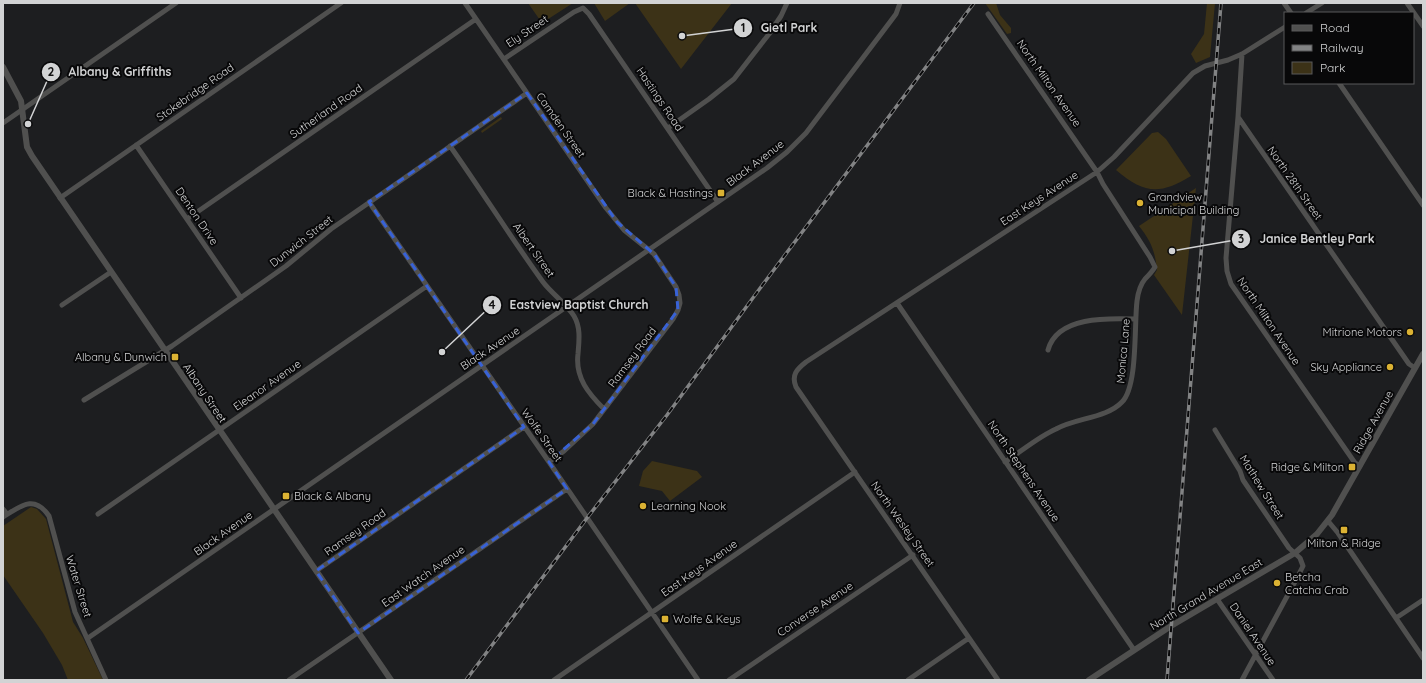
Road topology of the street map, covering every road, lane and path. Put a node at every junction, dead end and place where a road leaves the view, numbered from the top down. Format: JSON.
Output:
{"nodes":[{"id":1,"x":176,"y":3,"type":"edge"},
{"id":2,"x":341,"y":3,"type":"edge"},
{"id":3,"x":465,"y":3,"type":"edge"},
{"id":4,"x":787,"y":3,"type":"edge"},
{"id":5,"x":900,"y":3,"type":"edge"},
{"id":6,"x":1284,"y":3,"type":"edge"},
{"id":7,"x":1322,"y":3,"type":"edge"},
{"id":8,"x":1407,"y":3,"type":"edge"},
{"id":9,"x":583,"y":8,"type":"joint"},
{"id":10,"x":1290,"y":12,"type":"edge"},
{"id":11,"x":1308,"y":12,"type":"edge"},
{"id":12,"x":1413,"y":12,"type":"edge"},
{"id":13,"x":1414,"y":13,"type":"edge"},
{"id":14,"x":988,"y":14,"type":"dead end"},
{"id":15,"x":476,"y":19,"type":"junction"},
{"id":16,"x":1423,"y":26,"type":"edge"},
{"id":17,"x":1284,"y":28,"type":"edge"},
{"id":18,"x":1242,"y":54,"type":"junction"},
{"id":19,"x":504,"y":60,"type":"junction"},
{"id":20,"x":3,"y":67,"type":"edge"},
{"id":21,"x":1340,"y":84,"type":"edge"},
{"id":22,"x":527,"y":93,"type":"junction"},
{"id":23,"x":22,"y":110,"type":"junction"},
{"id":24,"x":1238,"y":117,"type":"junction"},
{"id":25,"x":3,"y":123,"type":"edge"},
{"id":26,"x":668,"y":128,"type":"junction"},
{"id":27,"x":136,"y":145,"type":"junction"},
{"id":28,"x":450,"y":146,"type":"junction"},
{"id":29,"x":1097,"y":172,"type":"junction"},
{"id":30,"x":60,"y":198,"type":"junction"},
{"id":31,"x":369,"y":202,"type":"junction"},
{"id":32,"x":718,"y":202,"type":"junction"},
{"id":33,"x":1423,"y":205,"type":"edge"},
{"id":34,"x":187,"y":219,"type":"junction"},
{"id":35,"x":649,"y":250,"type":"junction"},
{"id":36,"x":1154,"y":267,"type":"joint"},
{"id":37,"x":111,"y":272,"type":"junction"},
{"id":38,"x":427,"y":286,"type":"junction"},
{"id":39,"x":241,"y":298,"type":"junction"},
{"id":40,"x":897,"y":303,"type":"junction"},
{"id":41,"x":62,"y":305,"type":"dead end"},
{"id":42,"x":567,"y":307,"type":"junction"},
{"id":43,"x":1136,"y":319,"type":"junction"},
{"id":44,"x":1048,"y":350,"type":"dead end"},
{"id":45,"x":165,"y":351,"type":"junction"},
{"id":46,"x":1423,"y":354,"type":"edge"},
{"id":47,"x":482,"y":366,"type":"junction"},
{"id":48,"x":1415,"y":368,"type":"junction"},
{"id":49,"x":794,"y":378,"type":"joint"},
{"id":50,"x":84,"y":400,"type":"dead end"},
{"id":51,"x":604,"y":410,"type":"junction"},
{"id":52,"x":524,"y":427,"type":"junction"},
{"id":53,"x":218,"y":430,"type":"junction"},
{"id":54,"x":1215,"y":430,"type":"dead end"},
{"id":55,"x":549,"y":462,"type":"junction"},
{"id":56,"x":1005,"y":462,"type":"junction"},
{"id":57,"x":1360,"y":466,"type":"junction"},
{"id":58,"x":855,"y":472,"type":"junction"},
{"id":59,"x":567,"y":489,"type":"junction"},
{"id":60,"x":3,"y":509,"type":"edge"},
{"id":61,"x":273,"y":510,"type":"junction"},
{"id":62,"x":98,"y":514,"type":"dead end"},
{"id":63,"x":5,"y":516,"type":"edge"},
{"id":64,"x":1328,"y":521,"type":"junction"},
{"id":65,"x":1294,"y":553,"type":"junction"},
{"id":66,"x":913,"y":555,"type":"junction"},
{"id":67,"x":316,"y":572,"type":"junction"},
{"id":68,"x":1217,"y":599,"type":"junction"},
{"id":69,"x":1423,"y":600,"type":"edge"},
{"id":70,"x":652,"y":612,"type":"junction"},
{"id":71,"x":1396,"y":618,"type":"junction"},
{"id":72,"x":358,"y":633,"type":"junction"},
{"id":73,"x":88,"y":638,"type":"junction"},
{"id":74,"x":969,"y":638,"type":"junction"},
{"id":75,"x":1134,"y":650,"type":"junction"},
{"id":76,"x":1256,"y":655,"type":"junction"},
{"id":77,"x":1423,"y":658,"type":"edge"},
{"id":78,"x":106,"y":680,"type":"edge"},
{"id":79,"x":289,"y":680,"type":"edge"},
{"id":80,"x":390,"y":680,"type":"edge"},
{"id":81,"x":554,"y":680,"type":"edge"},
{"id":82,"x":698,"y":680,"type":"edge"},
{"id":83,"x":729,"y":680,"type":"edge"},
{"id":84,"x":908,"y":680,"type":"edge"},
{"id":85,"x":998,"y":680,"type":"edge"},
{"id":86,"x":1089,"y":680,"type":"edge"},
{"id":87,"x":1242,"y":680,"type":"edge"},
{"id":88,"x":1273,"y":680,"type":"edge"}],
"edges":[{"from":1,"to":23,"type":"street"},
{"from":2,"to":27,"type":"street","name":"Stokebridge Road"},
{"from":3,"to":15,"type":"street","name":"Camden Street"},
{"from":4,"to":26,"type":"street"},
{"from":5,"to":32,"type":"street","name":"Black Avenue"},
{"from":6,"to":10,"type":"street"},
{"from":7,"to":11,"type":"street"},
{"from":8,"to":12,"type":"street"},
{"from":9,"to":19,"type":"street","name":"Ely Street"},
{"from":9,"to":26,"type":"street","name":"Hastings Road"},
{"from":13,"to":16,"type":"street"},
{"from":14,"to":29,"type":"street","name":"North Milton Avenue"},
{"from":15,"to":19,"type":"street","name":"Camden Street"},
{"from":15,"to":34,"type":"street","name":"Sutherland Road"},
{"from":17,"to":18,"type":"street","name":"East Keys Avenue"},
{"from":18,"to":24,"type":"street"},
{"from":18,"to":29,"type":"street","name":"East Keys Avenue"},
{"from":19,"to":22,"type":"street","name":"Camden Street"},
{"from":20,"to":23,"type":"street","name":"Albany Street"},
{"from":21,"to":33,"type":"street"},
{"from":22,"to":28,"type":"street","name":"Dunwich Street"},
{"from":22,"to":35,"type":"street","name":"Camden Street"},
{"from":23,"to":25,"type":"street"},
{"from":23,"to":30,"type":"street","name":"Albany Street"},
{"from":24,"to":48,"type":"street","name":"North 28th Street"},
{"from":24,"to":57,"type":"street","name":"North Milton Avenue"},
{"from":26,"to":32,"type":"street","name":"Hastings Road"},
{"from":27,"to":30,"type":"street","name":"Stokebridge Road"},
{"from":27,"to":34,"type":"street","name":"Denton Drive"},
{"from":28,"to":31,"type":"street","name":"Dunwich Street"},
{"from":28,"to":42,"type":"street","name":"Albert Street"},
{"from":29,"to":36,"type":"street","name":"North Milton Avenue"},
{"from":29,"to":40,"type":"street","name":"East Keys Avenue"},
{"from":30,"to":37,"type":"street","name":"Albany Street"},
{"from":31,"to":38,"type":"street","name":"Wolfe Street"},
{"from":31,"to":39,"type":"street","name":"Dunwich Street"},
{"from":32,"to":35,"type":"street","name":"Black Avenue"},
{"from":34,"to":39,"type":"street","name":"Denton Drive"},
{"from":35,"to":42,"type":"street","name":"Black Avenue"},
{"from":35,"to":51,"type":"street","name":"Ramsey Road"},
{"from":36,"to":43,"type":"street","name":"Monica Lane"},
{"from":37,"to":41,"type":"street"},
{"from":37,"to":45,"type":"street","name":"Albany Street"},
{"from":38,"to":47,"type":"street","name":"Wolfe Street"},
{"from":38,"to":53,"type":"street","name":"Eleanor Avenue"},
{"from":39,"to":45,"type":"street","name":"Dunwich Street"},
{"from":40,"to":49,"type":"street","name":"East Keys Avenue"},
{"from":40,"to":56,"type":"street","name":"North Stephens Avenue"},
{"from":42,"to":47,"type":"street","name":"Black Avenue"},
{"from":42,"to":51,"type":"street","name":"Albert Street"},
{"from":43,"to":44,"type":"street"},
{"from":43,"to":56,"type":"street","name":"Monica Lane"},
{"from":45,"to":50,"type":"street","name":"Dunwich Street"},
{"from":45,"to":53,"type":"street","name":"Albany Street"},
{"from":46,"to":48,"type":"street","name":"Ridge Avenue"},
{"from":47,"to":52,"type":"street","name":"Wolfe Street"},
{"from":47,"to":61,"type":"street","name":"Black Avenue"},
{"from":48,"to":57,"type":"street","name":"Ridge Avenue"},
{"from":49,"to":58,"type":"street","name":"North Wesley Street"},
{"from":51,"to":55,"type":"street","name":"Ramsey Road"},
{"from":52,"to":55,"type":"street","name":"Wolfe Street"},
{"from":52,"to":67,"type":"street","name":"Ramsey Road"},
{"from":53,"to":61,"type":"street","name":"Albany Street"},
{"from":53,"to":62,"type":"street","name":"Eleanor Avenue"},
{"from":54,"to":65,"type":"street","name":"Mathew Street"},
{"from":55,"to":59,"type":"street","name":"Wolfe Street"},
{"from":56,"to":75,"type":"street","name":"North Stephens Avenue"},
{"from":57,"to":64,"type":"street","name":"Ridge Avenue"},
{"from":58,"to":66,"type":"street","name":"North Wesley Street"},
{"from":58,"to":70,"type":"street","name":"East Keys Avenue"},
{"from":59,"to":70,"type":"street","name":"Wolfe Street"},
{"from":59,"to":72,"type":"street","name":"East Watch Avenue"},
{"from":60,"to":63,"type":"street"},
{"from":61,"to":67,"type":"street","name":"Albany Street"},
{"from":61,"to":73,"type":"street","name":"Black Avenue"},
{"from":63,"to":73,"type":"street","name":"Water Street"},
{"from":64,"to":65,"type":"street","name":"North Grand Avenue East"},
{"from":64,"to":71,"type":"street"},
{"from":65,"to":68,"type":"street","name":"North Grand Avenue East"},
{"from":65,"to":76,"type":"street"},
{"from":66,"to":74,"type":"street","name":"North Wesley Street"},
{"from":66,"to":83,"type":"street","name":"Converse Avenue"},
{"from":67,"to":72,"type":"street","name":"Albany Street"},
{"from":68,"to":75,"type":"street","name":"North Grand Avenue East"},
{"from":68,"to":76,"type":"street","name":"Daniel Avenue"},
{"from":69,"to":71,"type":"street"},
{"from":70,"to":81,"type":"street","name":"East Keys Avenue"},
{"from":70,"to":82,"type":"street","name":"Wolfe Street"},
{"from":71,"to":77,"type":"street"},
{"from":72,"to":79,"type":"street","name":"East Watch Avenue"},
{"from":72,"to":80,"type":"street","name":"Albany Street"},
{"from":73,"to":78,"type":"street","name":"Water Street"},
{"from":74,"to":84,"type":"street"},
{"from":74,"to":85,"type":"street","name":"North Wesley Street"},
{"from":75,"to":86,"type":"street","name":"North Grand Avenue East"},
{"from":76,"to":87,"type":"street"},
{"from":76,"to":88,"type":"street","name":"Daniel Avenue"}]}
